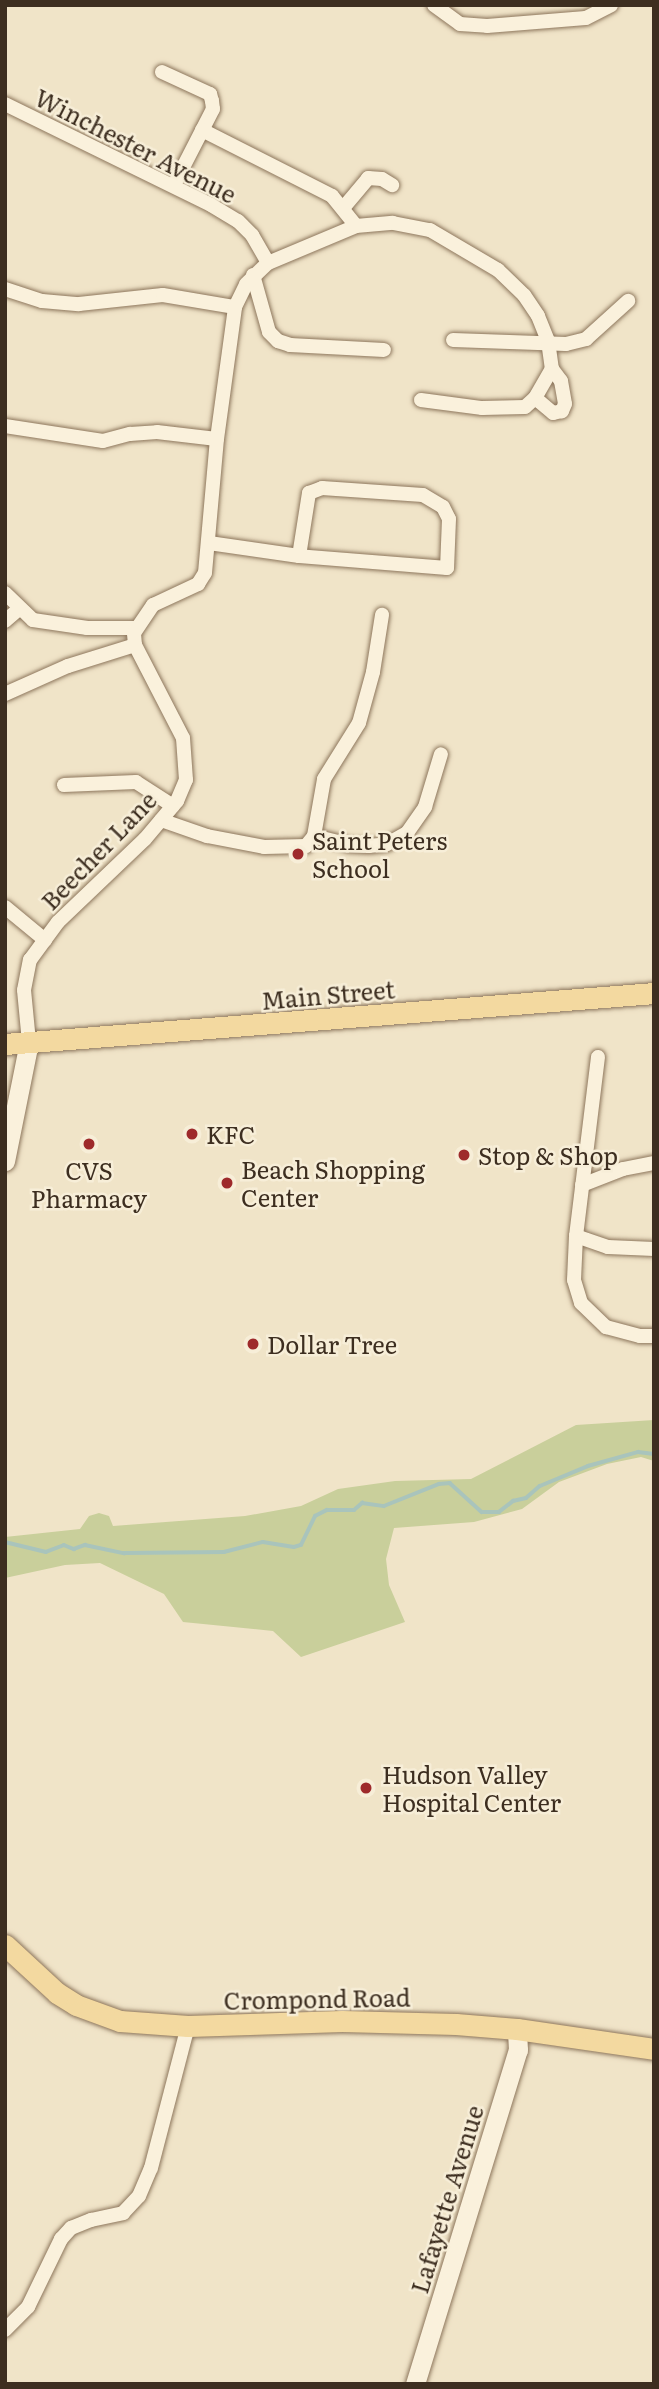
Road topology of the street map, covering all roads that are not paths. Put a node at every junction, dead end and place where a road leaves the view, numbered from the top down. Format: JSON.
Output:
{"nodes":[{"id":1,"x":433,"y":5,"type":"edge"},
{"id":2,"x":611,"y":5,"type":"edge"},
{"id":3,"x":583,"y":12,"type":"edge"},
{"id":4,"x":162,"y":72,"type":"dead end"},
{"id":5,"x":5,"y":104,"type":"edge"},
{"id":6,"x":202,"y":130,"type":"junction"},
{"id":7,"x":174,"y":185,"type":"junction"},
{"id":8,"x":392,"y":185,"type":"dead end"},
{"id":9,"x":344,"y":207,"type":"junction"},
{"id":10,"x":356,"y":226,"type":"junction"},
{"id":11,"x":268,"y":262,"type":"junction"},
{"id":12,"x":254,"y":275,"type":"junction"},
{"id":13,"x":5,"y":289,"type":"edge"},
{"id":14,"x":628,"y":301,"type":"dead end"},
{"id":15,"x":235,"y":307,"type":"junction"},
{"id":16,"x":453,"y":340,"type":"dead end"},
{"id":17,"x":548,"y":341,"type":"junction"},
{"id":18,"x":384,"y":350,"type":"dead end"},
{"id":19,"x":552,"y":369,"type":"junction"},
{"id":20,"x":535,"y":398,"type":"junction"},
{"id":21,"x":421,"y":400,"type":"dead end"},
{"id":22,"x":5,"y":426,"type":"edge"},
{"id":23,"x":217,"y":439,"type":"junction"},
{"id":24,"x":209,"y":543,"type":"junction"},
{"id":25,"x":299,"y":555,"type":"junction"},
{"id":26,"x":5,"y":593,"type":"edge"},
{"id":27,"x":19,"y":609,"type":"junction"},
{"id":28,"x":382,"y":615,"type":"dead end"},
{"id":29,"x":5,"y":621,"type":"edge"},
{"id":30,"x":136,"y":628,"type":"junction"},
{"id":31,"x":135,"y":645,"type":"junction"},
{"id":32,"x":5,"y":694,"type":"edge"},
{"id":33,"x":440,"y":754,"type":"dead end"},
{"id":34,"x":65,"y":785,"type":"dead end"},
{"id":35,"x":173,"y":806,"type":"junction"},
{"id":36,"x":161,"y":820,"type":"junction"},
{"id":37,"x":314,"y":836,"type":"junction"},
{"id":38,"x":5,"y":907,"type":"edge"},
{"id":39,"x":45,"y":940,"type":"junction"},
{"id":40,"x":654,"y":993,"type":"edge"},
{"id":41,"x":29,"y":1042,"type":"junction"},
{"id":42,"x":5,"y":1044,"type":"edge"},
{"id":43,"x":597,"y":1057,"type":"dead end"},
{"id":44,"x":5,"y":1161,"type":"edge"},
{"id":45,"x":654,"y":1163,"type":"edge"},
{"id":46,"x":582,"y":1185,"type":"junction"},
{"id":47,"x":576,"y":1236,"type":"junction"},
{"id":48,"x":654,"y":1249,"type":"edge"},
{"id":49,"x":654,"y":1336,"type":"edge"},
{"id":50,"x":5,"y":1945,"type":"edge"},
{"id":51,"x":188,"y":2026,"type":"junction"},
{"id":52,"x":517,"y":2029,"type":"junction"},
{"id":53,"x":654,"y":2049,"type":"edge"},
{"id":54,"x":5,"y":2330,"type":"edge"},
{"id":55,"x":415,"y":2384,"type":"edge"}],
"edges":[{"from":1,"to":3,"type":"street"},
{"from":2,"to":3,"type":"street"},
{"from":4,"to":6,"type":"street"},
{"from":5,"to":7,"type":"street","name":"Winchester Avenue"},
{"from":6,"to":7,"type":"street"},
{"from":6,"to":9,"type":"street"},
{"from":7,"to":11,"type":"street","name":"Winchester Avenue"},
{"from":8,"to":9,"type":"street"},
{"from":9,"to":10,"type":"street"},
{"from":10,"to":11,"type":"street"},
{"from":10,"to":17,"type":"street"},
{"from":11,"to":12,"type":"street"},
{"from":12,"to":15,"type":"street"},
{"from":12,"to":18,"type":"street"},
{"from":13,"to":15,"type":"street"},
{"from":14,"to":17,"type":"street"},
{"from":15,"to":23,"type":"street"},
{"from":16,"to":17,"type":"street"},
{"from":17,"to":19,"type":"street"},
{"from":19,"to":20,"type":"street"},
{"from":19,"to":20,"type":"street"},
{"from":20,"to":21,"type":"street"},
{"from":22,"to":23,"type":"street"},
{"from":23,"to":24,"type":"street"},
{"from":24,"to":25,"type":"street"},
{"from":24,"to":30,"type":"street"},
{"from":25,"to":25,"type":"street"},
{"from":26,"to":27,"type":"street"},
{"from":27,"to":29,"type":"street"},
{"from":27,"to":30,"type":"street"},
{"from":28,"to":37,"type":"street"},
{"from":30,"to":31,"type":"street"},
{"from":31,"to":32,"type":"street"},
{"from":31,"to":35,"type":"street","name":"Beecher Lane"},
{"from":33,"to":37,"type":"street"},
{"from":34,"to":35,"type":"street"},
{"from":35,"to":36,"type":"street","name":"Beecher Lane"},
{"from":36,"to":37,"type":"street"},
{"from":36,"to":39,"type":"street","name":"Beecher Lane"},
{"from":38,"to":39,"type":"street"},
{"from":39,"to":41,"type":"street","name":"Beecher Lane"},
{"from":40,"to":41,"type":"main road","name":"Main Street"},
{"from":41,"to":42,"type":"main road","name":"Main Street"},
{"from":41,"to":44,"type":"street"},
{"from":43,"to":46,"type":"street"},
{"from":45,"to":46,"type":"street"},
{"from":46,"to":47,"type":"street"},
{"from":47,"to":48,"type":"street"},
{"from":47,"to":49,"type":"street"},
{"from":50,"to":51,"type":"main road","name":"Crompond Road"},
{"from":51,"to":52,"type":"main road","name":"Crompond Road"},
{"from":51,"to":54,"type":"street"},
{"from":52,"to":53,"type":"main road","name":"Crompond Road"},
{"from":52,"to":55,"type":"street","name":"Lafayette Avenue"}]}
